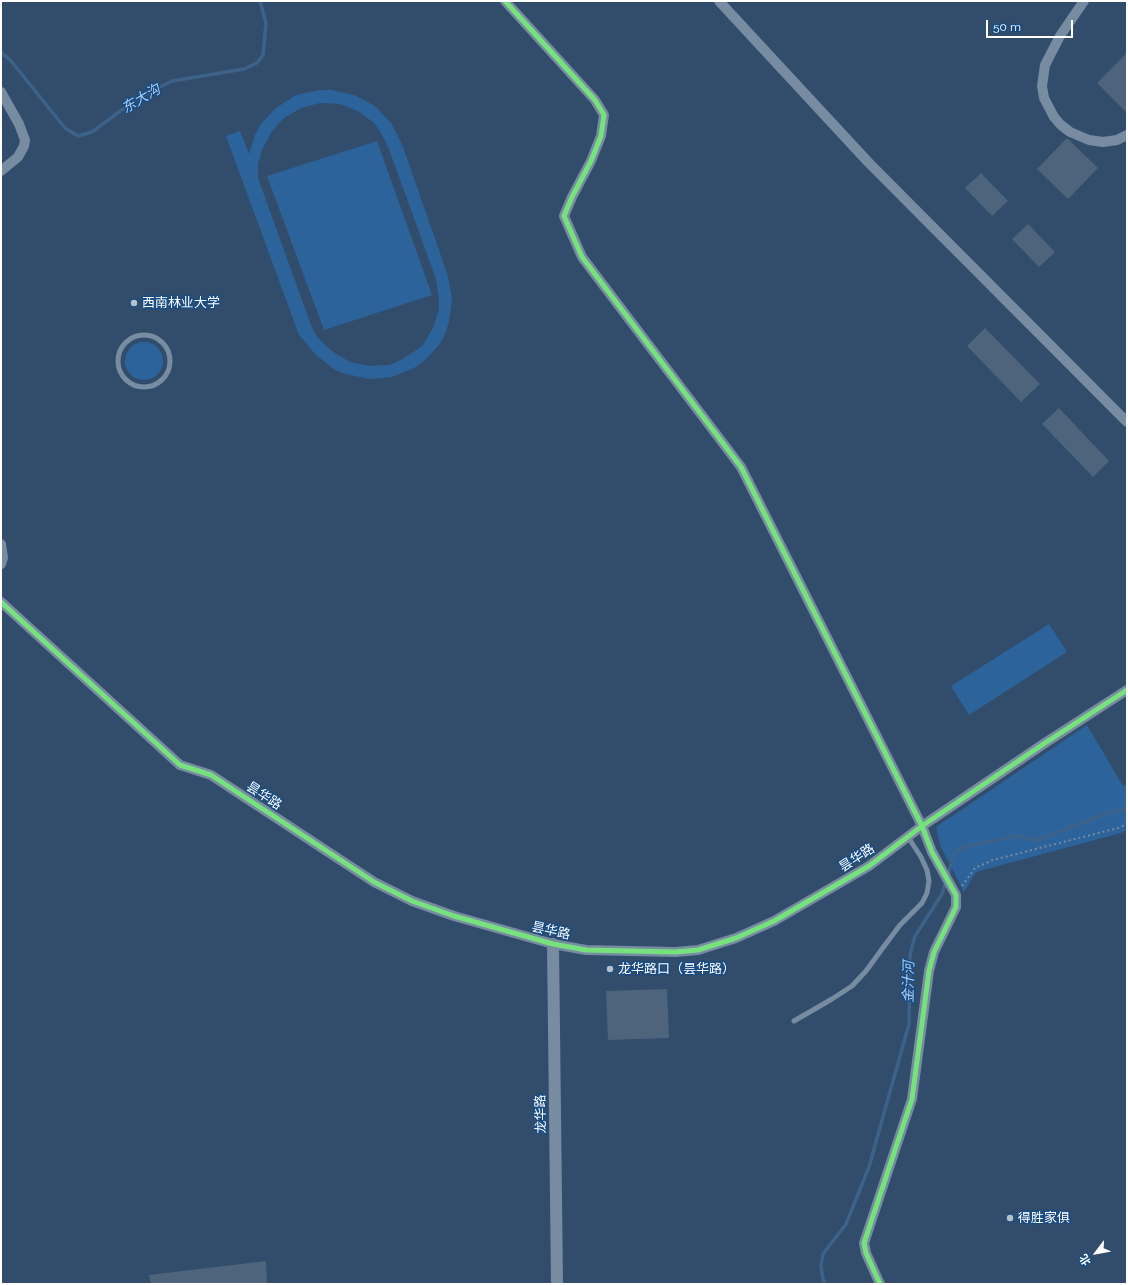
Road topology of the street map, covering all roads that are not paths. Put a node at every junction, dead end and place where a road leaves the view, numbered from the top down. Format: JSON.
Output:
{"nodes":[{"id":1,"x":505,"y":1,"type":"edge"},
{"id":2,"x":719,"y":1,"type":"edge"},
{"id":3,"x":1084,"y":1,"type":"edge"},
{"id":4,"x":1,"y":92,"type":"edge"},
{"id":5,"x":1127,"y":135,"type":"edge"},
{"id":6,"x":1,"y":171,"type":"edge"},
{"id":7,"x":159,"y":382,"type":"joint"},
{"id":8,"x":1127,"y":422,"type":"edge"},
{"id":9,"x":1,"y":544,"type":"edge"},
{"id":10,"x":1,"y":564,"type":"edge"},
{"id":11,"x":1,"y":602,"type":"edge"},
{"id":12,"x":1127,"y":690,"type":"edge"},
{"id":13,"x":922,"y":826,"type":"junction"},
{"id":14,"x":908,"y":837,"type":"junction"},
{"id":15,"x":553,"y":944,"type":"junction"},
{"id":16,"x":794,"y":1020,"type":"dead end"},
{"id":17,"x":557,"y":1284,"type":"edge"},
{"id":18,"x":880,"y":1284,"type":"edge"}],
"edges":[{"from":1,"to":13,"type":"street"},
{"from":2,"to":8,"type":"street"},
{"from":3,"to":5,"type":"street"},
{"from":4,"to":6,"type":"street"},
{"from":7,"to":7,"type":"lane"},
{"from":9,"to":10,"type":"street"},
{"from":11,"to":15,"type":"street","name":"昙华路"},
{"from":12,"to":13,"type":"street","name":"昙华路"},
{"from":13,"to":14,"type":"street","name":"昙华路"},
{"from":13,"to":18,"type":"street"},
{"from":14,"to":15,"type":"street","name":"昙华路"},
{"from":14,"to":16,"type":"lane"},
{"from":15,"to":17,"type":"street","name":"龙华路"}]}
